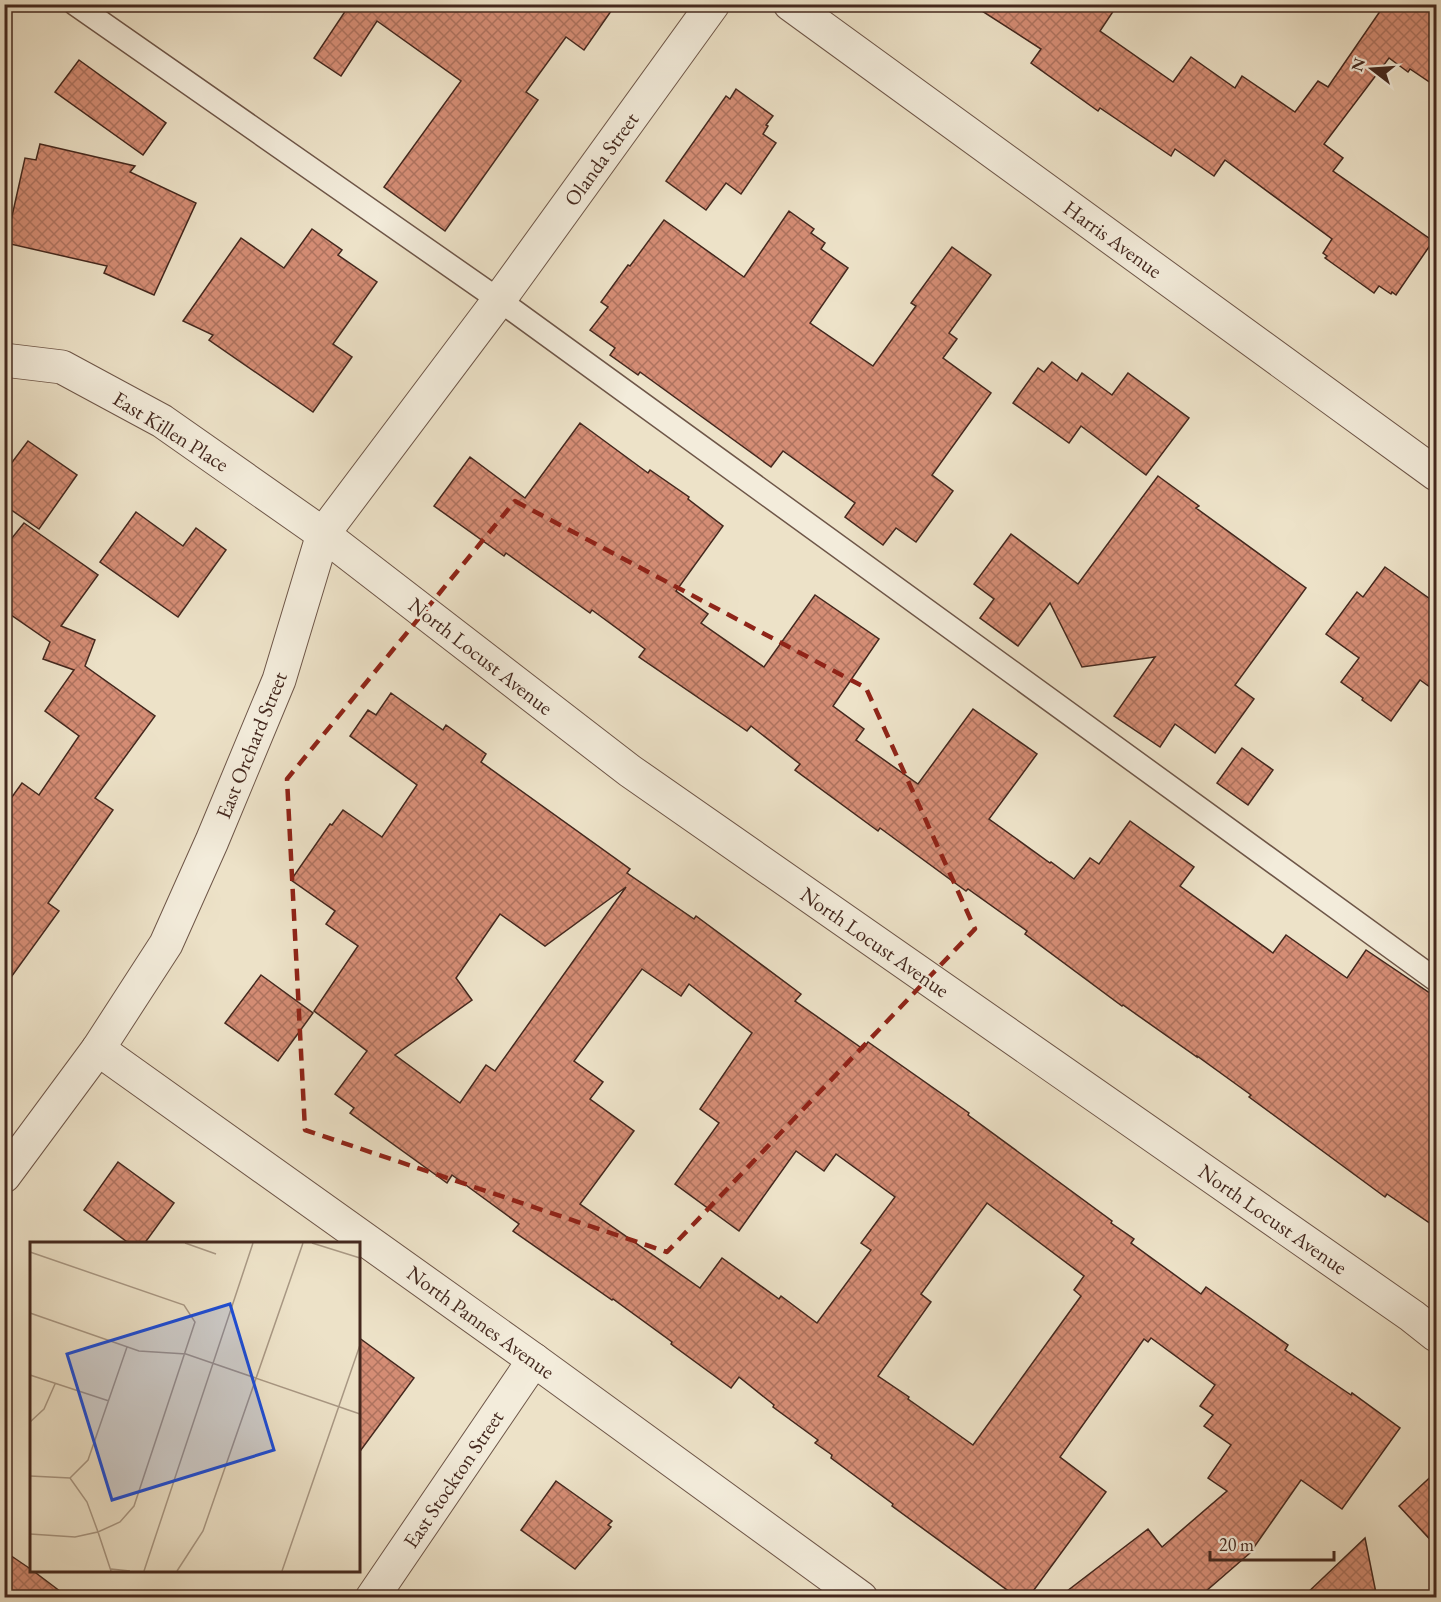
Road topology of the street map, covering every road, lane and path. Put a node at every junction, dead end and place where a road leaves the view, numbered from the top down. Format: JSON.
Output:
{"nodes":[{"id":1,"x":75,"y":4,"type":"edge"},
{"id":2,"x":713,"y":4,"type":"edge"},
{"id":3,"x":790,"y":4,"type":"edge"},
{"id":4,"x":494,"y":307,"type":"junction"},
{"id":5,"x":4,"y":360,"type":"edge"},
{"id":6,"x":1437,"y":474,"type":"edge"},
{"id":7,"x":323,"y":534,"type":"junction"},
{"id":8,"x":1437,"y":980,"type":"edge"},
{"id":9,"x":98,"y":1049,"type":"junction"},
{"id":10,"x":4,"y":1176,"type":"edge"},
{"id":11,"x":1437,"y":1335,"type":"edge"},
{"id":12,"x":534,"y":1360,"type":"junction"},
{"id":13,"x":372,"y":1598,"type":"edge"},
{"id":14,"x":861,"y":1598,"type":"edge"}],
"edges":[{"from":1,"to":4,"type":"lane"},
{"from":2,"to":4,"type":"street","name":"Olanda Street"},
{"from":3,"to":6,"type":"street","name":"Harris Avenue"},
{"from":4,"to":7,"type":"street","name":"East Orchard Street"},
{"from":4,"to":8,"type":"lane"},
{"from":5,"to":7,"type":"street","name":"East Killen Place"},
{"from":7,"to":9,"type":"street","name":"East Orchard Street"},
{"from":7,"to":11,"type":"street","name":"North Locust Avenue"},
{"from":9,"to":10,"type":"street","name":"East Orchard Street"},
{"from":9,"to":12,"type":"street","name":"North Pannes Avenue"},
{"from":12,"to":13,"type":"street","name":"East Stockton Street"},
{"from":12,"to":14,"type":"street","name":"North Pannes Avenue"}]}
